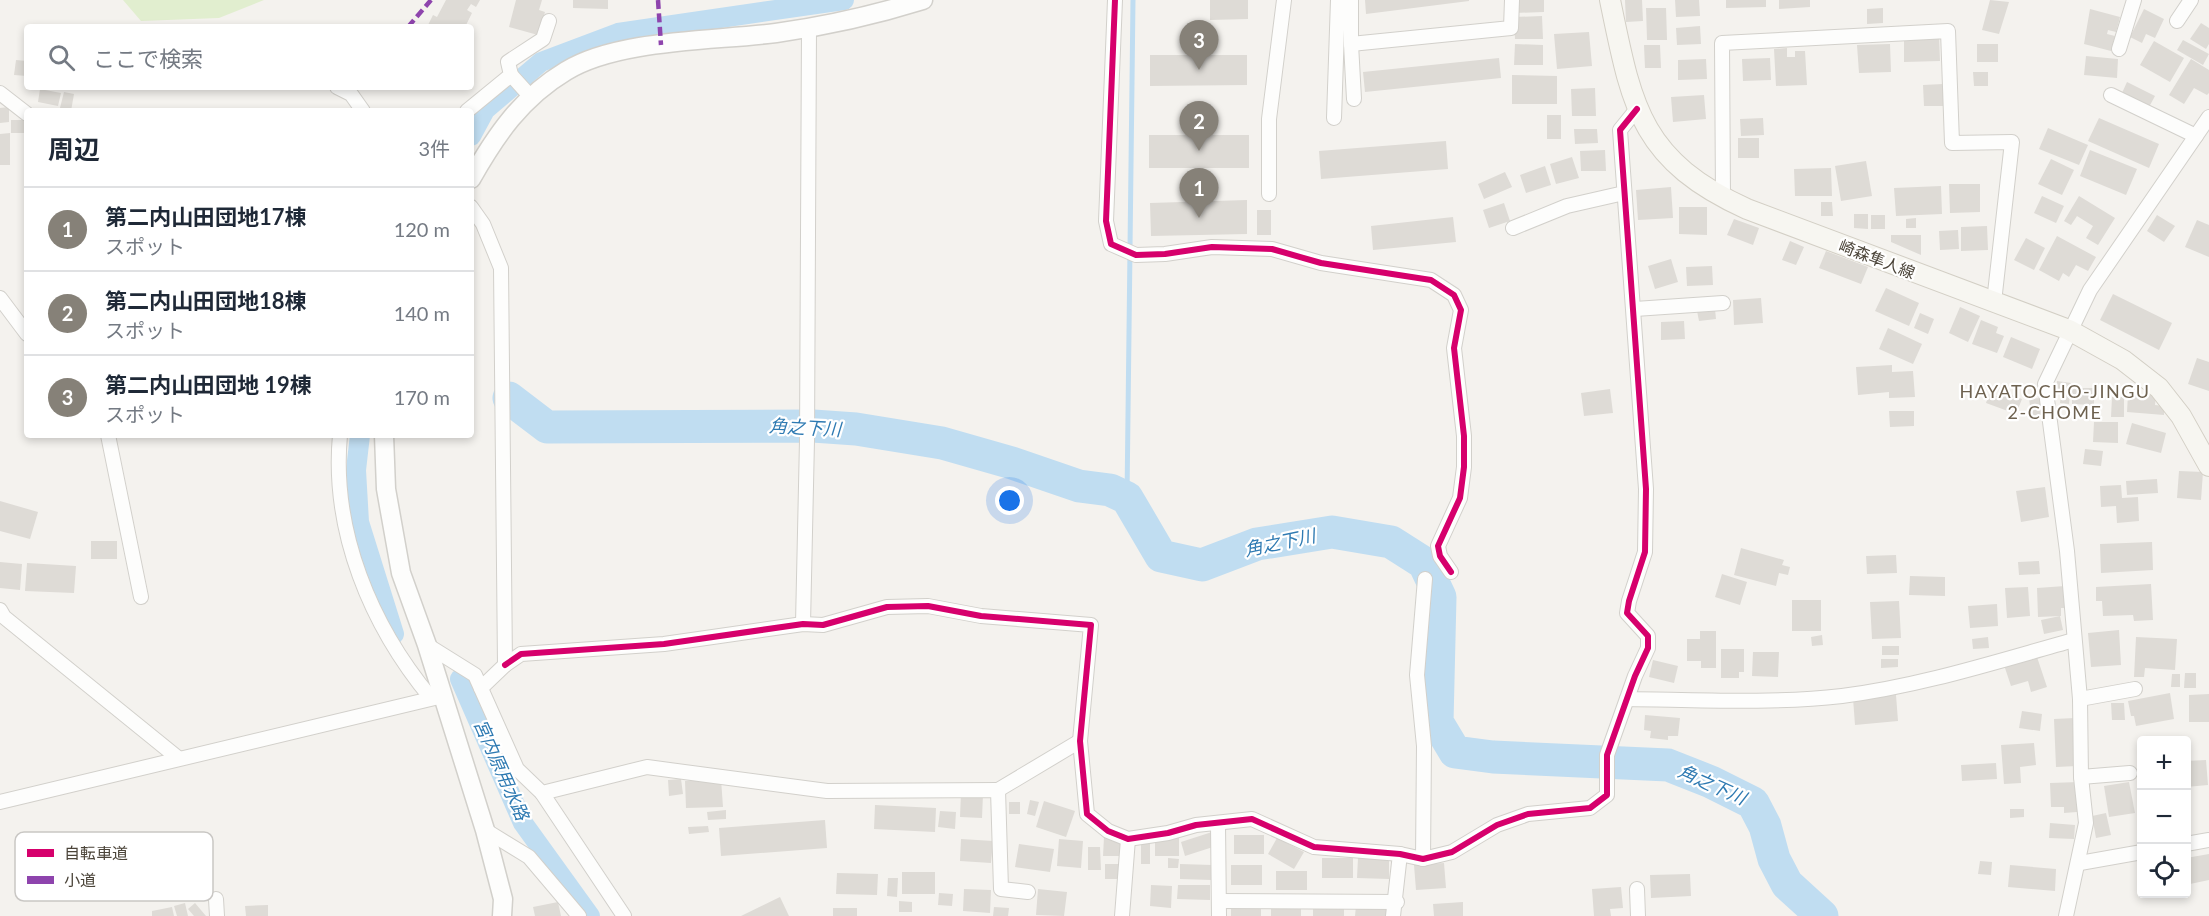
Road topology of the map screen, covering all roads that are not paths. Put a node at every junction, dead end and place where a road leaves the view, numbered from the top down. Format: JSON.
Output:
{"nodes":[{"id":1,"x":923,"y":0,"type":"edge"},
{"id":2,"x":1115,"y":0,"type":"edge"},
{"id":3,"x":1284,"y":0,"type":"edge"},
{"id":4,"x":1338,"y":0,"type":"edge"},
{"id":5,"x":1351,"y":0,"type":"edge"},
{"id":6,"x":1512,"y":0,"type":"edge"},
{"id":7,"x":1610,"y":0,"type":"edge"},
{"id":8,"x":2134,"y":0,"type":"edge"},
{"id":9,"x":2191,"y":0,"type":"edge"},
{"id":10,"x":549,"y":21,"type":"dead end"},
{"id":11,"x":2177,"y":21,"type":"dead end"},
{"id":12,"x":809,"y":28,"type":"junction"},
{"id":13,"x":1351,"y":44,"type":"junction"},
{"id":14,"x":2119,"y":49,"type":"dead end"},
{"id":15,"x":520,"y":85,"type":"junction"},
{"id":16,"x":343,"y":90,"type":"edge"},
{"id":17,"x":0,"y":93,"type":"edge"},
{"id":18,"x":2111,"y":95,"type":"dead end"},
{"id":19,"x":1354,"y":99,"type":"dead end"},
{"id":20,"x":361,"y":108,"type":"edge"},
{"id":21,"x":473,"y":108,"type":"edge"},
{"id":22,"x":1637,"y":109,"type":"junction"},
{"id":23,"x":24,"y":112,"type":"edge"},
{"id":24,"x":2209,"y":117,"type":"edge"},
{"id":25,"x":1334,"y":118,"type":"dead end"},
{"id":26,"x":2196,"y":136,"type":"junction"},
{"id":27,"x":474,"y":174,"type":"edge"},
{"id":28,"x":1624,"y":193,"type":"junction"},
{"id":29,"x":1269,"y":194,"type":"dead end"},
{"id":30,"x":1723,"y":198,"type":"junction"},
{"id":31,"x":474,"y":211,"type":"edge"},
{"id":32,"x":1513,"y":228,"type":"dead end"},
{"id":33,"x":0,"y":298,"type":"edge"},
{"id":34,"x":1994,"y":302,"type":"junction"},
{"id":35,"x":1723,"y":303,"type":"dead end"},
{"id":36,"x":1635,"y":309,"type":"junction"},
{"id":37,"x":24,"y":330,"type":"edge"},
{"id":38,"x":2069,"y":330,"type":"junction"},
{"id":39,"x":109,"y":438,"type":"edge"},
{"id":40,"x":340,"y":438,"type":"edge"},
{"id":41,"x":384,"y":438,"type":"edge"},
{"id":42,"x":2209,"y":466,"type":"edge"},
{"id":43,"x":1451,"y":572,"type":"dead end"},
{"id":44,"x":1425,"y":579,"type":"dead end"},
{"id":45,"x":141,"y":597,"type":"dead end"},
{"id":46,"x":0,"y":610,"type":"edge"},
{"id":47,"x":804,"y":624,"type":"junction"},
{"id":48,"x":2074,"y":640,"type":"junction"},
{"id":49,"x":427,"y":645,"type":"junction"},
{"id":50,"x":505,"y":665,"type":"junction"},
{"id":51,"x":481,"y":688,"type":"junction"},
{"id":52,"x":2135,"y":689,"type":"dead end"},
{"id":53,"x":437,"y":697,"type":"junction"},
{"id":54,"x":1627,"y":699,"type":"junction"},
{"id":55,"x":2080,"y":699,"type":"junction"},
{"id":56,"x":1080,"y":741,"type":"junction"},
{"id":57,"x":178,"y":758,"type":"junction"},
{"id":58,"x":2130,"y":773,"type":"dead end"},
{"id":59,"x":2081,"y":777,"type":"junction"},
{"id":60,"x":998,"y":790,"type":"junction"},
{"id":61,"x":542,"y":793,"type":"junction"},
{"id":62,"x":0,"y":802,"type":"edge"},
{"id":63,"x":1218,"y":825,"type":"junction"},
{"id":64,"x":485,"y":830,"type":"junction"},
{"id":65,"x":1128,"y":839,"type":"junction"},
{"id":66,"x":2209,"y":840,"type":"edge"},
{"id":67,"x":2191,"y":843,"type":"edge"},
{"id":68,"x":2137,"y":853,"type":"edge"},
{"id":69,"x":1400,"y":854,"type":"junction"},
{"id":70,"x":1423,"y":859,"type":"junction"},
{"id":71,"x":2080,"y":863,"type":"junction"},
{"id":72,"x":1637,"y":889,"type":"dead end"},
{"id":73,"x":1028,"y":892,"type":"dead end"},
{"id":74,"x":216,"y":899,"type":"dead end"},
{"id":75,"x":1219,"y":901,"type":"junction"},
{"id":76,"x":1397,"y":902,"type":"junction"},
{"id":77,"x":217,"y":916,"type":"edge"},
{"id":78,"x":502,"y":916,"type":"edge"},
{"id":79,"x":579,"y":916,"type":"edge"},
{"id":80,"x":624,"y":916,"type":"edge"},
{"id":81,"x":1122,"y":916,"type":"edge"},
{"id":82,"x":1219,"y":916,"type":"edge"},
{"id":83,"x":1393,"y":916,"type":"edge"},
{"id":84,"x":1638,"y":916,"type":"edge"},
{"id":85,"x":2066,"y":916,"type":"edge"}],
"edges":[{"from":1,"to":12,"type":"street"},
{"from":2,"to":43,"type":"street"},
{"from":3,"to":29,"type":"street"},
{"from":4,"to":25,"type":"street"},
{"from":5,"to":13,"type":"street"},
{"from":6,"to":13,"type":"street"},
{"from":7,"to":22,"type":"main road","name":"崎森隼人線"},
{"from":8,"to":14,"type":"street"},
{"from":9,"to":11,"type":"street"},
{"from":10,"to":15,"type":"street"},
{"from":12,"to":15,"type":"street"},
{"from":12,"to":47,"type":"street"},
{"from":13,"to":19,"type":"street"},
{"from":15,"to":21,"type":"street"},
{"from":15,"to":27,"type":"street"},
{"from":16,"to":20,"type":"street"},
{"from":17,"to":23,"type":"street"},
{"from":18,"to":26,"type":"street"},
{"from":22,"to":28,"type":"street"},
{"from":22,"to":30,"type":"main road","name":"崎森隼人線"},
{"from":24,"to":26,"type":"street"},
{"from":26,"to":38,"type":"street"},
{"from":28,"to":32,"type":"street"},
{"from":28,"to":36,"type":"street"},
{"from":30,"to":34,"type":"main road","name":"崎森隼人線"},
{"from":30,"to":34,"type":"street"},
{"from":31,"to":50,"type":"street"},
{"from":33,"to":37,"type":"street"},
{"from":34,"to":38,"type":"main road","name":"崎森隼人線"},
{"from":35,"to":36,"type":"street"},
{"from":36,"to":54,"type":"street"},
{"from":38,"to":42,"type":"main road","name":"崎森隼人線"},
{"from":38,"to":48,"type":"street"},
{"from":39,"to":45,"type":"street"},
{"from":40,"to":53,"type":"street"},
{"from":41,"to":49,"type":"street"},
{"from":44,"to":70,"type":"street"},
{"from":46,"to":57,"type":"street"},
{"from":47,"to":50,"type":"street"},
{"from":47,"to":56,"type":"street"},
{"from":48,"to":54,"type":"street"},
{"from":48,"to":55,"type":"street"},
{"from":49,"to":51,"type":"street"},
{"from":49,"to":53,"type":"street"},
{"from":50,"to":51,"type":"street"},
{"from":51,"to":61,"type":"street"},
{"from":52,"to":55,"type":"street"},
{"from":53,"to":57,"type":"street"},
{"from":53,"to":64,"type":"street"},
{"from":54,"to":70,"type":"street"},
{"from":55,"to":59,"type":"street"},
{"from":56,"to":60,"type":"street"},
{"from":56,"to":65,"type":"street"},
{"from":57,"to":62,"type":"street"},
{"from":58,"to":59,"type":"street"},
{"from":59,"to":71,"type":"street"},
{"from":60,"to":61,"type":"street"},
{"from":60,"to":73,"type":"street"},
{"from":61,"to":80,"type":"street"},
{"from":63,"to":65,"type":"street"},
{"from":63,"to":69,"type":"street"},
{"from":63,"to":75,"type":"street"},
{"from":64,"to":78,"type":"street"},
{"from":64,"to":79,"type":"street"},
{"from":65,"to":81,"type":"street"},
{"from":66,"to":67,"type":"street"},
{"from":68,"to":71,"type":"street"},
{"from":69,"to":70,"type":"street"},
{"from":69,"to":76,"type":"street"},
{"from":71,"to":85,"type":"street"},
{"from":72,"to":84,"type":"street"},
{"from":74,"to":77,"type":"street"},
{"from":75,"to":76,"type":"street"},
{"from":75,"to":82,"type":"street"},
{"from":76,"to":83,"type":"street"}]}
